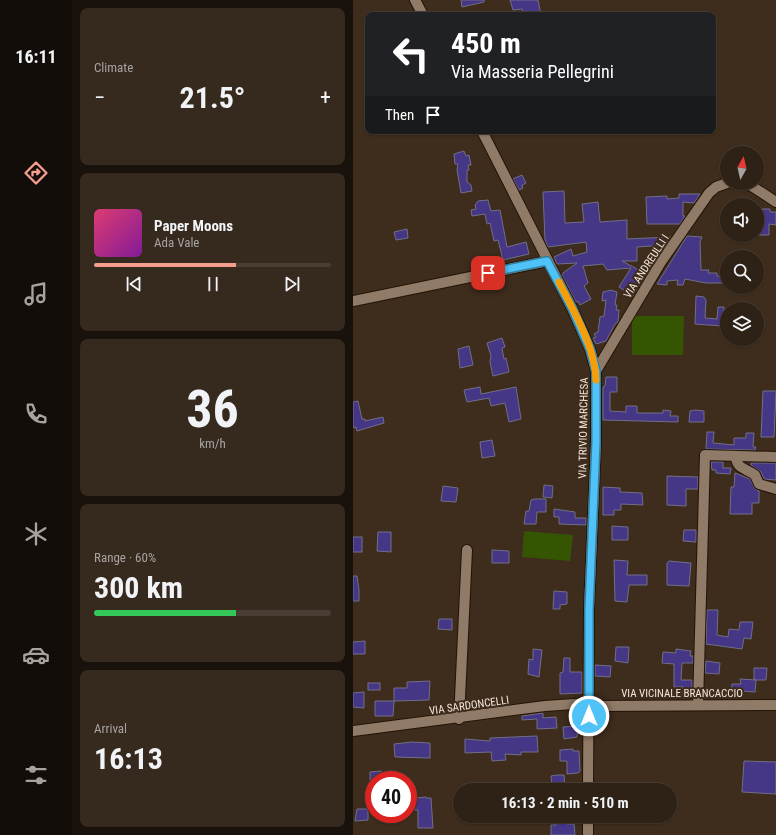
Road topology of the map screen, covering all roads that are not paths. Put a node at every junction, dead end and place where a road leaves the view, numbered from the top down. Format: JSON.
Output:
{"nodes":[{"id":1,"x":415,"y":0,"type":"edge"},
{"id":2,"x":421,"y":12,"type":"edge"},
{"id":3,"x":484,"y":134,"type":"edge"},
{"id":4,"x":720,"y":185,"type":"edge"},
{"id":5,"x":758,"y":190,"type":"edge"},
{"id":6,"x":776,"y":202,"type":"edge"},
{"id":7,"x":547,"y":261,"type":"junction"},
{"id":8,"x":353,"y":301,"type":"edge"},
{"id":9,"x":596,"y":371,"type":"junction"},
{"id":10,"x":736,"y":456,"type":"junction"},
{"id":11,"x":776,"y":457,"type":"edge"},
{"id":12,"x":776,"y":489,"type":"edge"},
{"id":13,"x":467,"y":550,"type":"dead end"},
{"id":14,"x":589,"y":703,"type":"junction"},
{"id":15,"x":698,"y":704,"type":"junction"},
{"id":16,"x":776,"y":705,"type":"edge"},
{"id":17,"x":459,"y":719,"type":"junction"},
{"id":18,"x":353,"y":731,"type":"edge"},
{"id":19,"x":588,"y":783,"type":"edge"},
{"id":20,"x":588,"y":823,"type":"edge"},
{"id":21,"x":588,"y":835,"type":"edge"}],
"edges":[{"from":1,"to":2,"type":"street"},
{"from":3,"to":7,"type":"street","name":"VIA TRIVIO MARCHESA"},
{"from":4,"to":9,"type":"street","name":"VIA ANDREULLI I"},
{"from":5,"to":6,"type":"street"},
{"from":7,"to":8,"type":"street"},
{"from":7,"to":9,"type":"street","name":"VIA TRIVIO MARCHESA"},
{"from":9,"to":14,"type":"street","name":"VIA TRIVIO MARCHESA"},
{"from":10,"to":11,"type":"street"},
{"from":10,"to":12,"type":"street"},
{"from":10,"to":15,"type":"street"},
{"from":13,"to":17,"type":"street"},
{"from":14,"to":15,"type":"street","name":"VIA VICINALE BRANCACCIO"},
{"from":14,"to":17,"type":"street","name":"VIA SARDONCELLI"},
{"from":14,"to":19,"type":"street","name":"VIA TRIVIO MARCHESA"},
{"from":15,"to":16,"type":"street","name":"VIA VICINALE BRANCACCIO"},
{"from":17,"to":18,"type":"street","name":"VIA SARDONCELLI"},
{"from":20,"to":21,"type":"street"}]}
